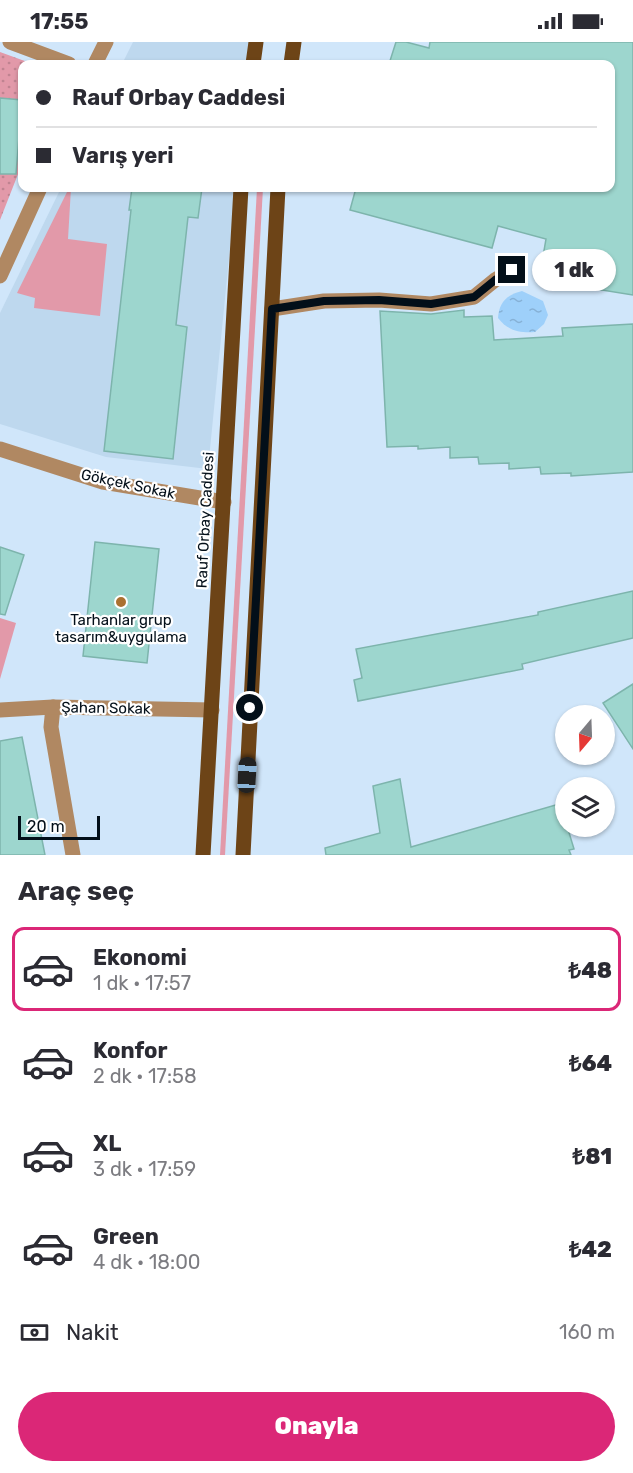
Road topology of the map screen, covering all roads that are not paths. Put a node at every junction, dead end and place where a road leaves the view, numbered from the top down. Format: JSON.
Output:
{"nodes":[{"id":1,"x":10,"y":42,"type":"edge"},
{"id":2,"x":106,"y":42,"type":"edge"},
{"id":3,"x":256,"y":42,"type":"edge"},
{"id":4,"x":294,"y":42,"type":"edge"},
{"id":5,"x":58,"y":60,"type":"edge"},
{"id":6,"x":97,"y":60,"type":"edge"},
{"id":7,"x":254,"y":60,"type":"edge"},
{"id":8,"x":292,"y":60,"type":"edge"},
{"id":9,"x":38,"y":192,"type":"edge"},
{"id":10,"x":241,"y":192,"type":"edge"},
{"id":11,"x":279,"y":192,"type":"edge"},
{"id":12,"x":512,"y":270,"type":"dead end"},
{"id":13,"x":0,"y":276,"type":"edge"},
{"id":14,"x":272,"y":309,"type":"junction"},
{"id":15,"x":0,"y":449,"type":"edge"},
{"id":16,"x":224,"y":502,"type":"junction"},
{"id":17,"x":53,"y":707,"type":"junction"},
{"id":18,"x":0,"y":710,"type":"edge"},
{"id":19,"x":212,"y":710,"type":"junction"},
{"id":20,"x":73,"y":855,"type":"edge"},
{"id":21,"x":203,"y":855,"type":"edge"},
{"id":22,"x":243,"y":855,"type":"edge"}],
"edges":[{"from":1,"to":5,"type":"street"},
{"from":2,"to":6,"type":"street"},
{"from":3,"to":7,"type":"main road"},
{"from":4,"to":8,"type":"main road"},
{"from":9,"to":13,"type":"street"},
{"from":10,"to":16,"type":"main road","name":"Rauf Orbay Caddesi"},
{"from":11,"to":14,"type":"main road"},
{"from":12,"to":14,"type":"street"},
{"from":14,"to":22,"type":"main road"},
{"from":15,"to":16,"type":"street","name":"Gökçek Sokak"},
{"from":16,"to":19,"type":"main road","name":"Rauf Orbay Caddesi"},
{"from":17,"to":18,"type":"street","name":"Şahan Sokak"},
{"from":17,"to":19,"type":"street","name":"Şahan Sokak"},
{"from":17,"to":20,"type":"street"},
{"from":19,"to":21,"type":"main road","name":"Rauf Orbay Caddesi"}]}
